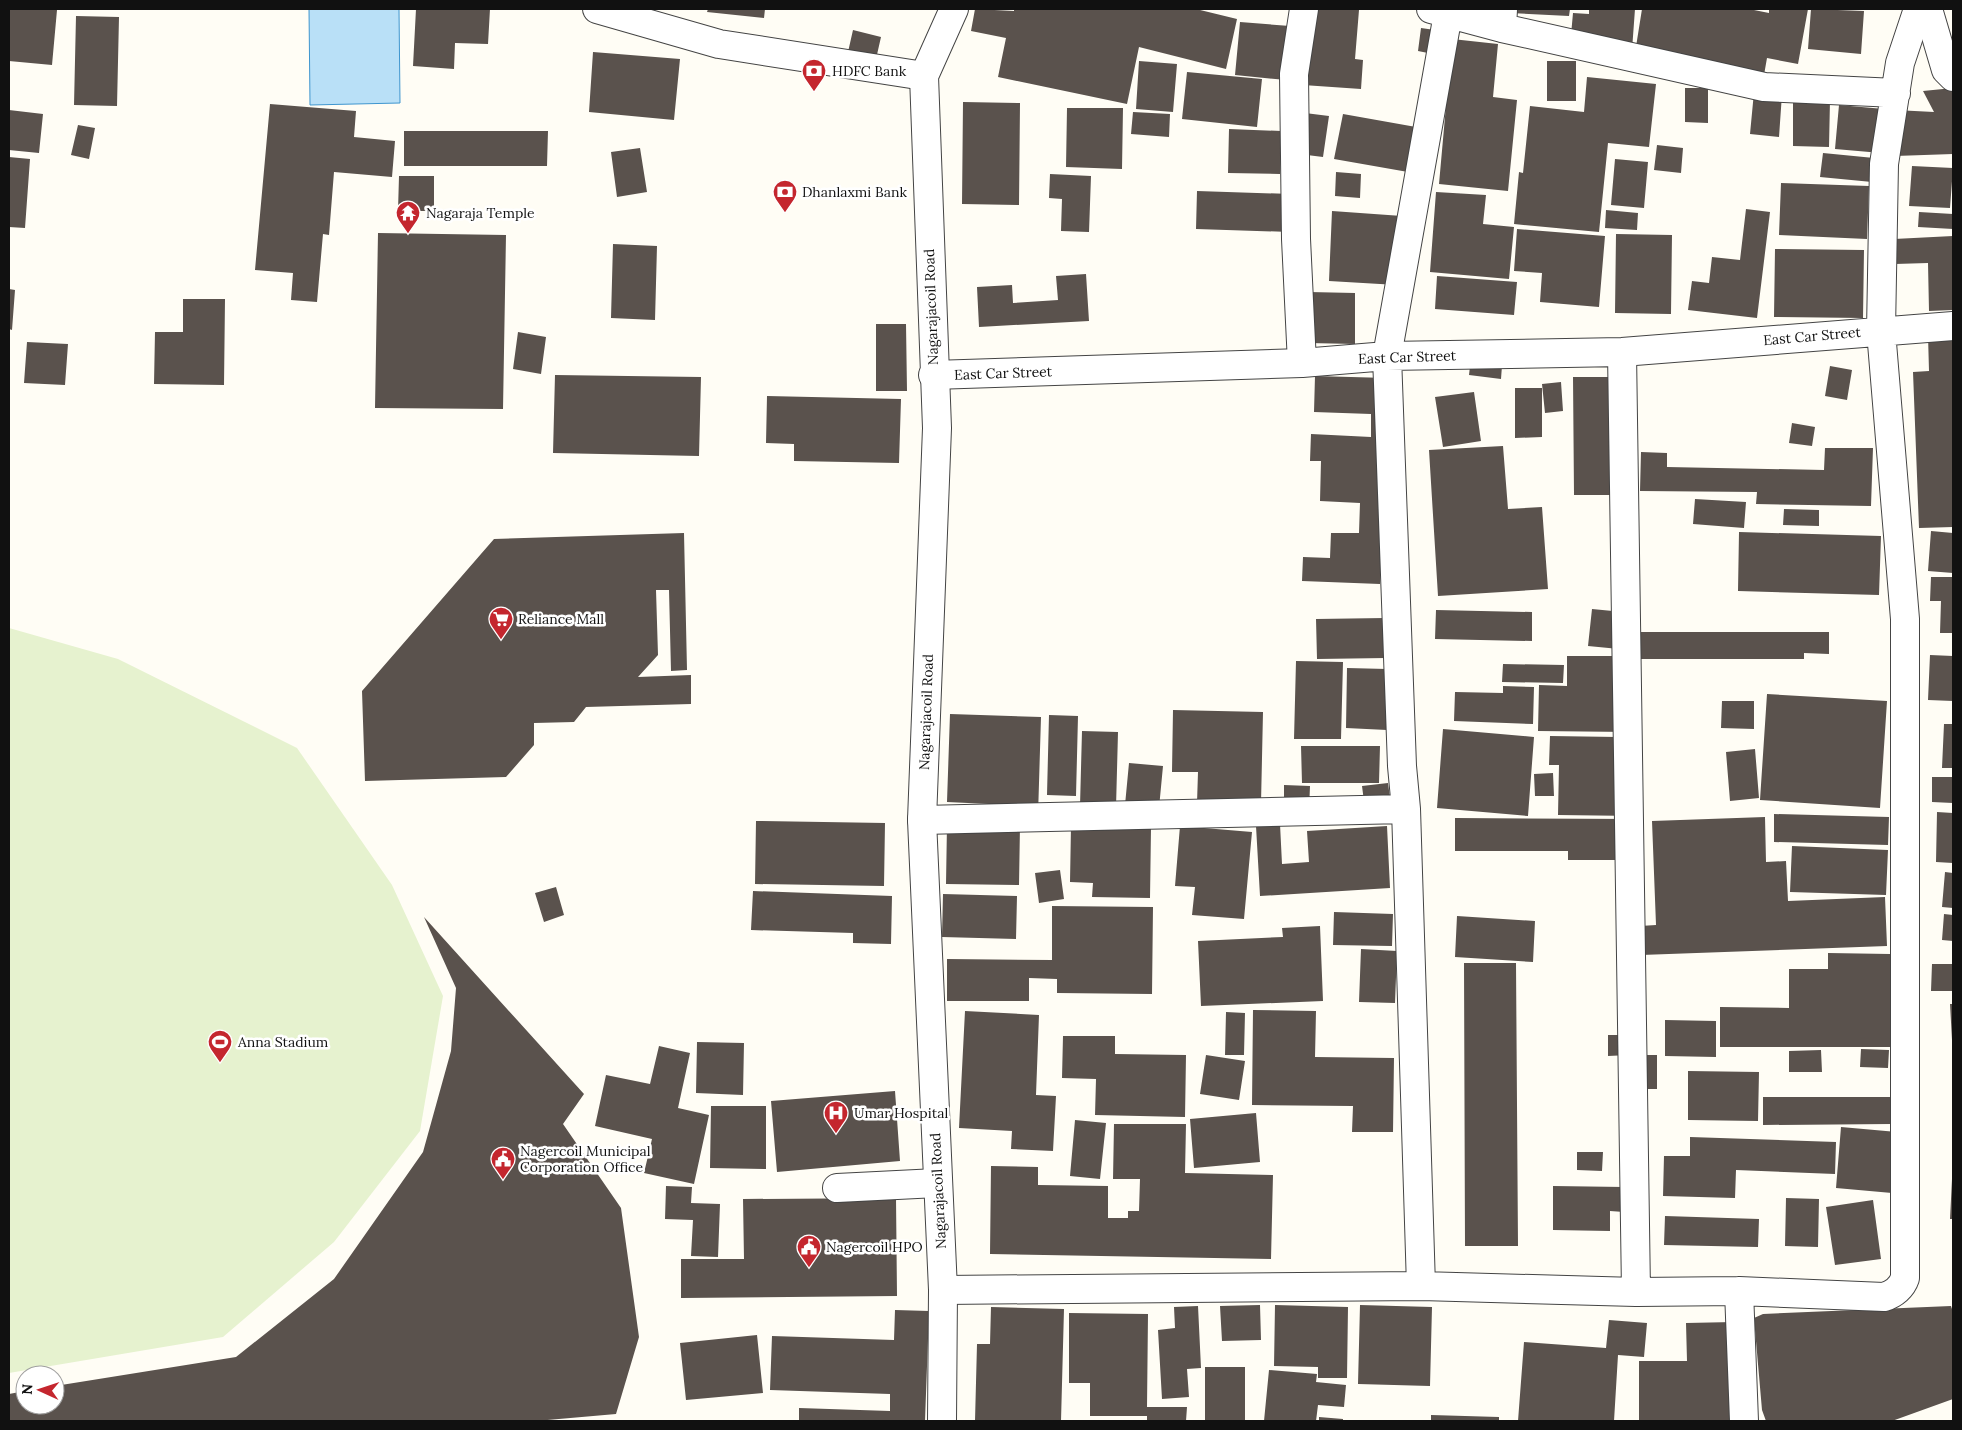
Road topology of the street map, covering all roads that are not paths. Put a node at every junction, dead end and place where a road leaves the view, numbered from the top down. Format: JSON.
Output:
{"nodes":[{"id":1,"x":597,"y":9,"type":"edge"},
{"id":2,"x":954,"y":9,"type":"edge"},
{"id":3,"x":1304,"y":9,"type":"edge"},
{"id":4,"x":1918,"y":9,"type":"edge"},
{"id":5,"x":1928,"y":9,"type":"edge"},
{"id":6,"x":1440,"y":11,"type":"edge"},
{"id":7,"x":1502,"y":18,"type":"edge"},
{"id":8,"x":924,"y":76,"type":"junction"},
{"id":9,"x":1953,"y":77,"type":"edge"},
{"id":10,"x":1896,"y":93,"type":"junction"},
{"id":11,"x":1953,"y":326,"type":"edge"},
{"id":12,"x":1881,"y":330,"type":"junction"},
{"id":13,"x":1622,"y":352,"type":"junction"},
{"id":14,"x":1387,"y":356,"type":"junction"},
{"id":15,"x":1302,"y":362,"type":"junction"},
{"id":16,"x":933,"y":375,"type":"junction"},
{"id":17,"x":1406,"y":810,"type":"junction"},
{"id":18,"x":922,"y":820,"type":"junction"},
{"id":19,"x":937,"y":1183,"type":"junction"},
{"id":20,"x":837,"y":1188,"type":"dead end"},
{"id":21,"x":1421,"y":1286,"type":"junction"},
{"id":22,"x":943,"y":1290,"type":"junction"},
{"id":23,"x":1739,"y":1291,"type":"junction"},
{"id":24,"x":1636,"y":1292,"type":"junction"},
{"id":25,"x":942,"y":1421,"type":"edge"},
{"id":26,"x":1744,"y":1421,"type":"edge"}],
"edges":[{"from":1,"to":8,"type":"street"},
{"from":2,"to":8,"type":"street","name":"Nagarajacoil Road"},
{"from":3,"to":15,"type":"street"},
{"from":4,"to":10,"type":"street"},
{"from":5,"to":9,"type":"street"},
{"from":6,"to":7,"type":"street"},
{"from":6,"to":14,"type":"street"},
{"from":7,"to":10,"type":"street"},
{"from":8,"to":16,"type":"street","name":"Nagarajacoil Road"},
{"from":10,"to":12,"type":"street"},
{"from":11,"to":12,"type":"street","name":"East Car Street"},
{"from":12,"to":13,"type":"street","name":"East Car Street"},
{"from":12,"to":23,"type":"street"},
{"from":13,"to":14,"type":"street","name":"East Car Street"},
{"from":13,"to":24,"type":"street"},
{"from":14,"to":15,"type":"street","name":"East Car Street"},
{"from":14,"to":17,"type":"street"},
{"from":15,"to":16,"type":"street","name":"East Car Street"},
{"from":16,"to":18,"type":"street","name":"Nagarajacoil Road"},
{"from":17,"to":18,"type":"street"},
{"from":17,"to":21,"type":"street"},
{"from":18,"to":19,"type":"street","name":"Nagarajacoil Road"},
{"from":19,"to":20,"type":"street"},
{"from":19,"to":22,"type":"street","name":"Nagarajacoil Road"},
{"from":21,"to":22,"type":"street"},
{"from":21,"to":24,"type":"street"},
{"from":22,"to":25,"type":"street","name":"Nagarajacoil Road"},
{"from":23,"to":24,"type":"street"},
{"from":23,"to":26,"type":"street"}]}
